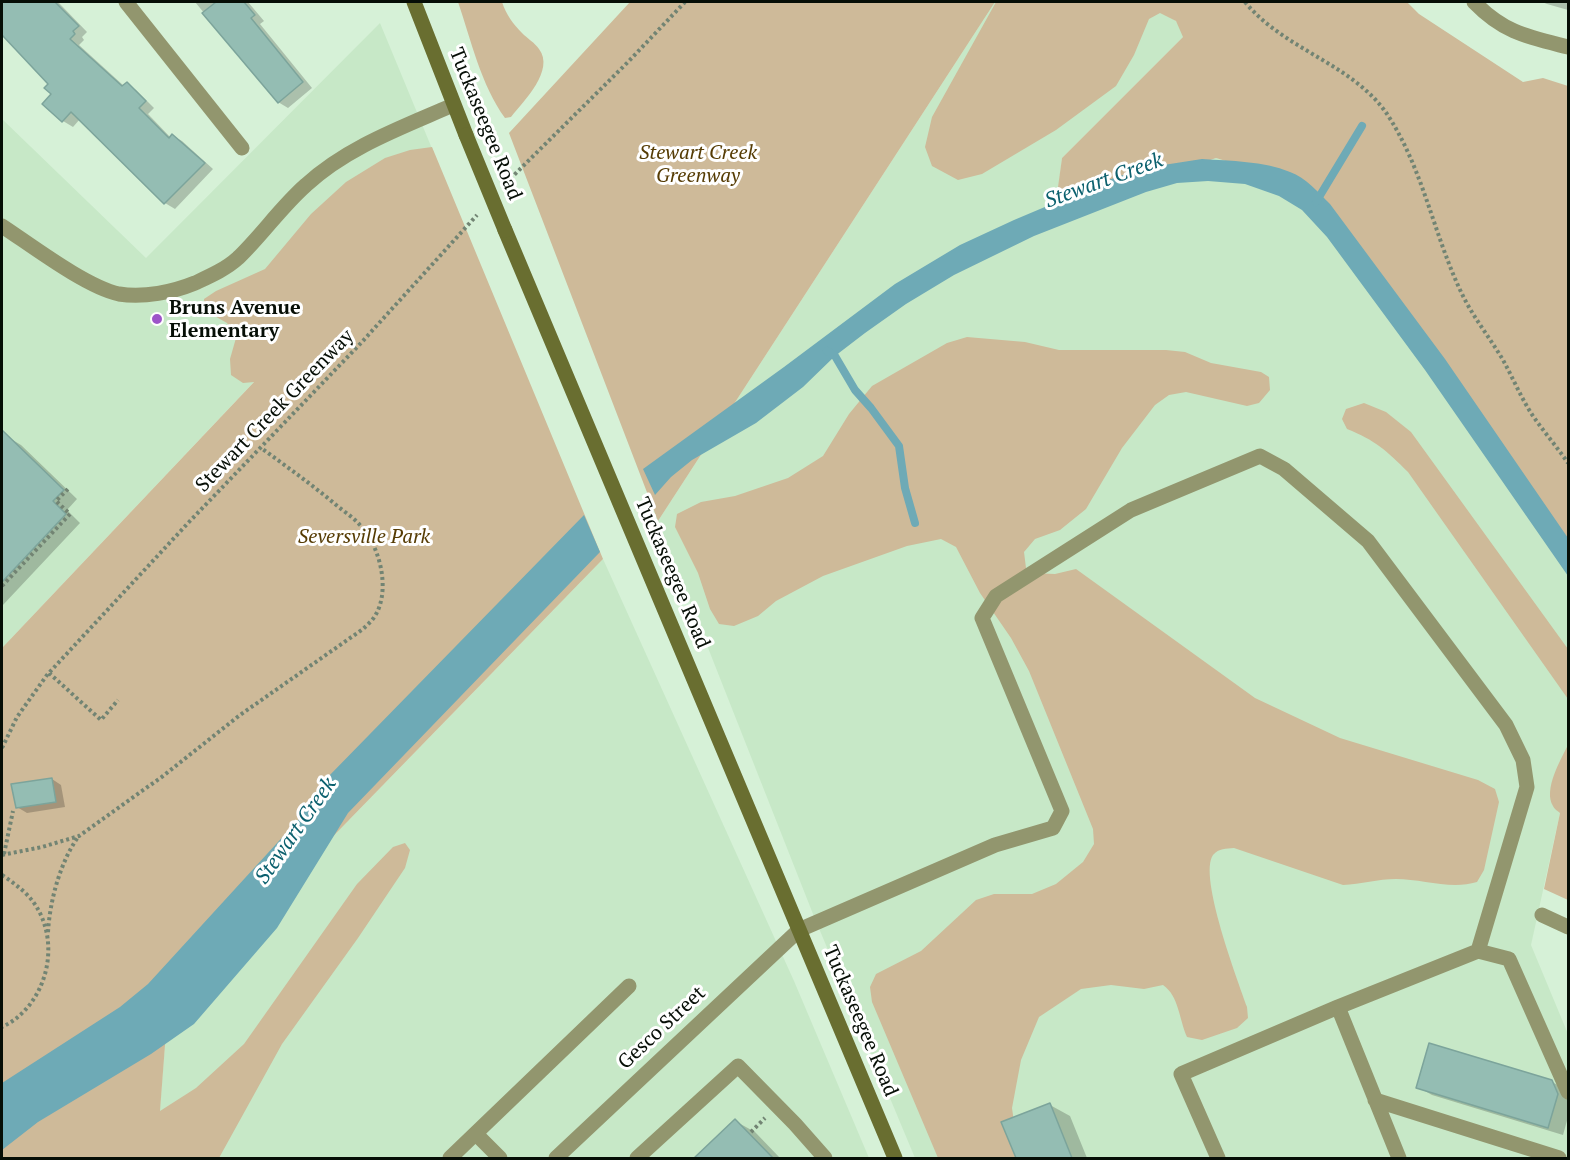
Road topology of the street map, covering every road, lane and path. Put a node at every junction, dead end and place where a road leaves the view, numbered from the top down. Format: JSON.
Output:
{"nodes":[{"id":1,"x":126,"y":2,"type":"edge"},
{"id":2,"x":414,"y":2,"type":"edge"},
{"id":3,"x":685,"y":2,"type":"edge"},
{"id":4,"x":1245,"y":2,"type":"edge"},
{"id":5,"x":1474,"y":2,"type":"edge"},
{"id":6,"x":1569,"y":47,"type":"edge"},
{"id":7,"x":453,"y":105,"type":"junction"},
{"id":8,"x":242,"y":148,"type":"dead end"},
{"id":9,"x":504,"y":185,"type":"dead end"},
{"id":10,"x":480,"y":212,"type":"dead end"},
{"id":11,"x":2,"y":226,"type":"edge"},
{"id":12,"x":261,"y":448,"type":"junction"},
{"id":13,"x":1569,"y":463,"type":"edge"},
{"id":14,"x":69,"y":487,"type":"dead end"},
{"id":15,"x":2,"y":586,"type":"edge"},
{"id":16,"x":49,"y":673,"type":"junction"},
{"id":17,"x":118,"y":700,"type":"dead end"},
{"id":18,"x":2,"y":748,"type":"edge"},
{"id":19,"x":13,"y":811,"type":"dead end"},
{"id":20,"x":79,"y":836,"type":"junction"},
{"id":21,"x":3,"y":855,"type":"edge"},
{"id":22,"x":2,"y":877,"type":"edge"},
{"id":23,"x":1542,"y":915,"type":"dead end"},
{"id":24,"x":1569,"y":927,"type":"edge"},
{"id":25,"x":799,"y":930,"type":"junction"},
{"id":26,"x":48,"y":936,"type":"junction"},
{"id":27,"x":1478,"y":951,"type":"junction"},
{"id":28,"x":628,"y":986,"type":"dead end"},
{"id":29,"x":1338,"y":1007,"type":"junction"},
{"id":30,"x":2,"y":1027,"type":"edge"},
{"id":31,"x":1569,"y":1092,"type":"edge"},
{"id":32,"x":1375,"y":1100,"type":"junction"},
{"id":33,"x":476,"y":1134,"type":"junction"},
{"id":34,"x":450,"y":1158,"type":"edge"},
{"id":35,"x":500,"y":1158,"type":"edge"},
{"id":36,"x":556,"y":1158,"type":"edge"},
{"id":37,"x":637,"y":1158,"type":"edge"},
{"id":38,"x":825,"y":1158,"type":"edge"},
{"id":39,"x":895,"y":1158,"type":"edge"},
{"id":40,"x":1218,"y":1158,"type":"edge"},
{"id":41,"x":1399,"y":1158,"type":"edge"},
{"id":42,"x":1559,"y":1158,"type":"edge"}],
"edges":[{"from":1,"to":8,"type":"street"},
{"from":2,"to":7,"type":"main road","name":"Tuckaseegee Road"},
{"from":3,"to":9,"type":"path"},
{"from":4,"to":13,"type":"path"},
{"from":5,"to":6,"type":"street"},
{"from":7,"to":11,"type":"street"},
{"from":7,"to":25,"type":"main road","name":"Tuckaseegee Road","bridge":true},
{"from":10,"to":12,"type":"path","name":"Stewart Creek Greenway"},
{"from":12,"to":16,"type":"path","name":"Stewart Creek Greenway"},
{"from":12,"to":20,"type":"path"},
{"from":14,"to":15,"type":"path"},
{"from":16,"to":17,"type":"path"},
{"from":16,"to":18,"type":"path","name":"Stewart Creek Greenway"},
{"from":19,"to":21,"type":"path"},
{"from":20,"to":21,"type":"path"},
{"from":20,"to":26,"type":"path"},
{"from":22,"to":26,"type":"path"},
{"from":23,"to":24,"type":"street"},
{"from":25,"to":27,"type":"street","name":"Gesco Street"},
{"from":25,"to":36,"type":"street","name":"Gesco Street"},
{"from":25,"to":39,"type":"main road","name":"Tuckaseegee Road"},
{"from":26,"to":30,"type":"path"},
{"from":27,"to":29,"type":"street"},
{"from":27,"to":31,"type":"street"},
{"from":28,"to":33,"type":"street"},
{"from":29,"to":32,"type":"street"},
{"from":29,"to":40,"type":"street"},
{"from":32,"to":41,"type":"street"},
{"from":32,"to":42,"type":"street"},
{"from":33,"to":34,"type":"street"},
{"from":33,"to":35,"type":"street"},
{"from":37,"to":38,"type":"street"}]}
